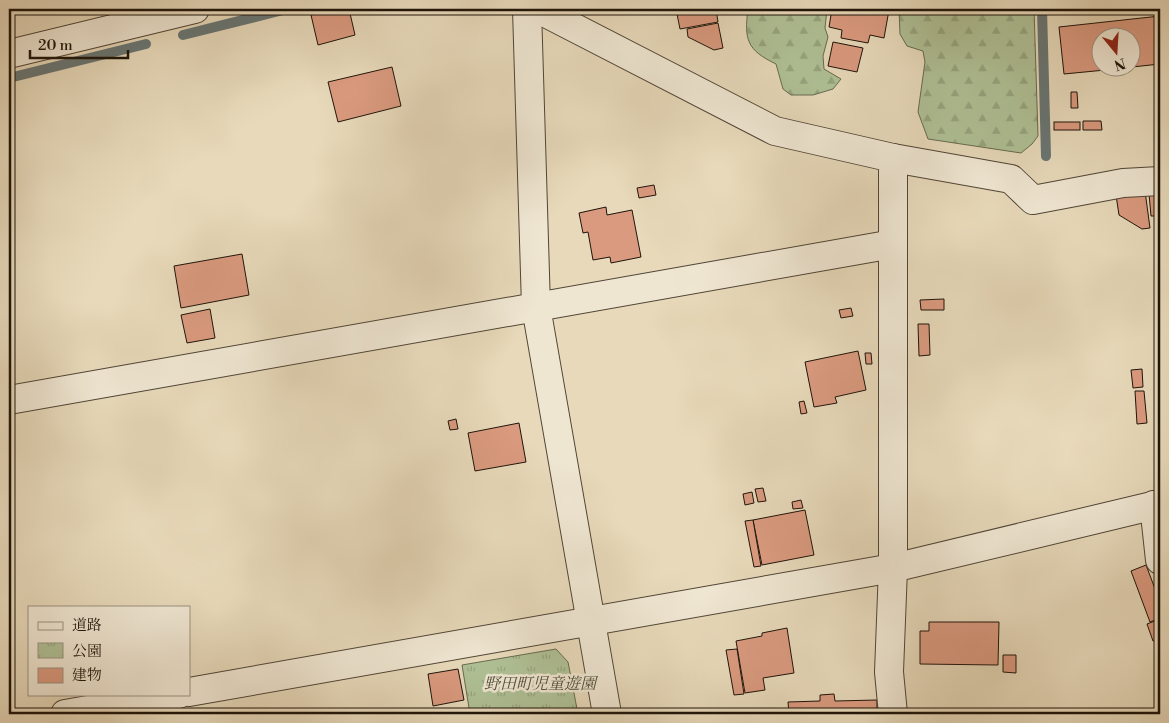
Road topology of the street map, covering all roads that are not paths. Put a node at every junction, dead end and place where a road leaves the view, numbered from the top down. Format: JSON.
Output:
{"nodes":[{"id":1,"x":196,"y":9,"type":"edge"},
{"id":2,"x":527,"y":9,"type":"edge"},
{"id":3,"x":538,"y":9,"type":"edge"},
{"id":4,"x":9,"y":54,"type":"edge"},
{"id":5,"x":893,"y":158,"type":"junction"},
{"id":6,"x":1160,"y":181,"type":"edge"},
{"id":7,"x":893,"y":244,"type":"junction"},
{"id":8,"x":536,"y":307,"type":"junction"},
{"id":9,"x":9,"y":400,"type":"edge"},
{"id":10,"x":1157,"y":504,"type":"edge"},
{"id":11,"x":1160,"y":560,"type":"edge"},
{"id":12,"x":893,"y":568,"type":"junction"},
{"id":13,"x":591,"y":622,"type":"junction"},
{"id":14,"x":190,"y":692,"type":"edge"},
{"id":15,"x":168,"y":696,"type":"edge"},
{"id":16,"x":65,"y":714,"type":"edge"},
{"id":17,"x":608,"y":714,"type":"edge"},
{"id":18,"x":893,"y":714,"type":"edge"}],
"edges":[{"from":1,"to":4,"type":"street"},
{"from":2,"to":8,"type":"street"},
{"from":3,"to":5,"type":"street"},
{"from":5,"to":6,"type":"street"},
{"from":5,"to":7,"type":"street"},
{"from":7,"to":8,"type":"street"},
{"from":7,"to":12,"type":"street"},
{"from":8,"to":9,"type":"street"},
{"from":8,"to":13,"type":"street"},
{"from":10,"to":11,"type":"street"},
{"from":10,"to":12,"type":"street"},
{"from":12,"to":13,"type":"street"},
{"from":12,"to":18,"type":"street"},
{"from":13,"to":14,"type":"street"},
{"from":13,"to":17,"type":"street"},
{"from":15,"to":16,"type":"street"}]}
